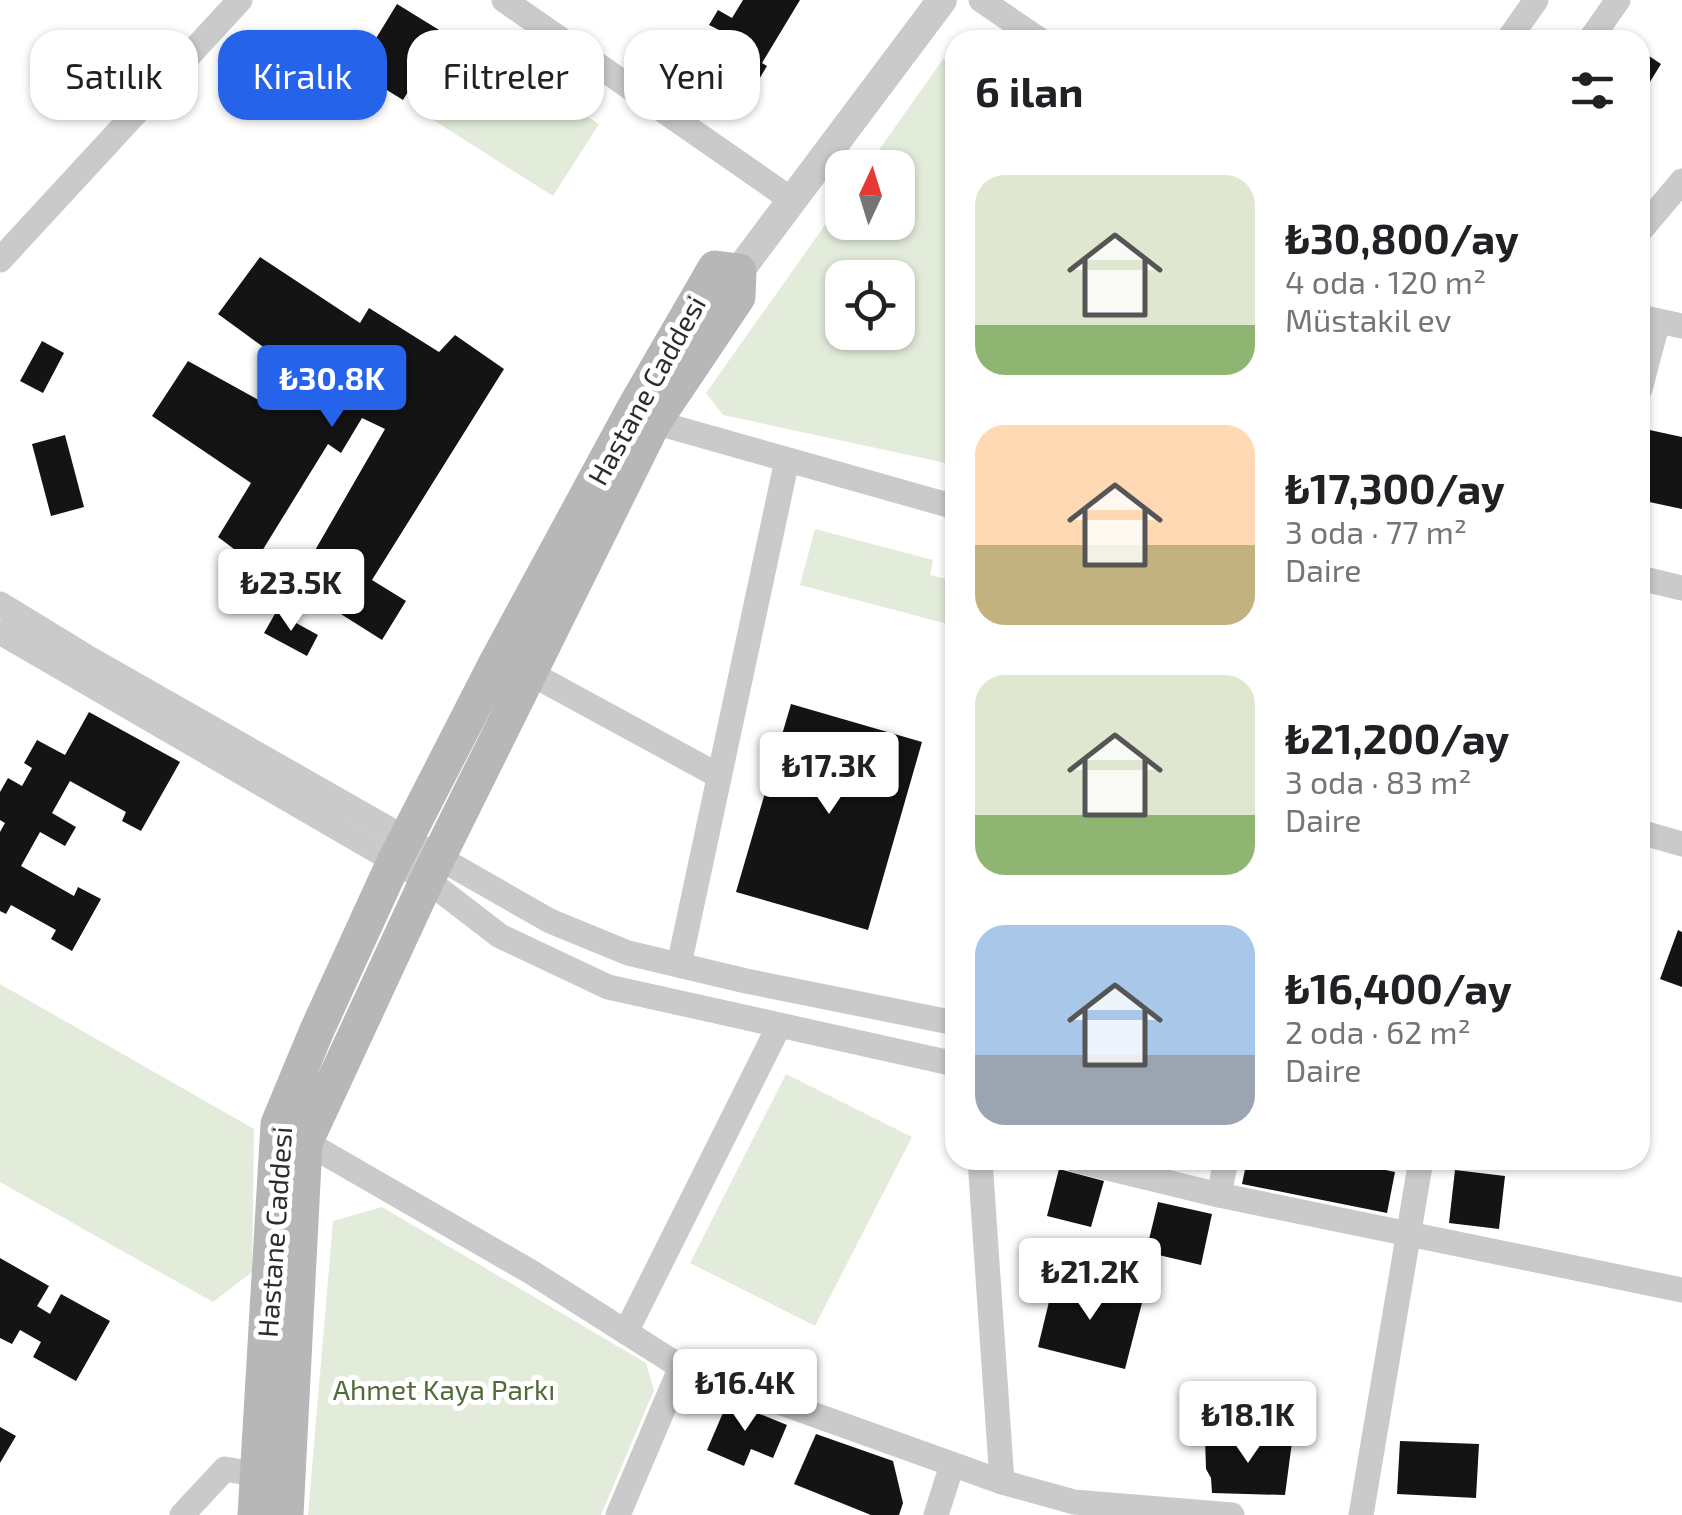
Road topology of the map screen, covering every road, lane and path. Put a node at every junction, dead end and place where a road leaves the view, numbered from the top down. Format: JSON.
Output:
{"nodes":[{"id":1,"x":240,"y":0,"type":"edge"},
{"id":2,"x":504,"y":0,"type":"edge"},
{"id":3,"x":942,"y":0,"type":"edge"},
{"id":4,"x":981,"y":0,"type":"edge"},
{"id":5,"x":1536,"y":0,"type":"edge"},
{"id":6,"x":1618,"y":0,"type":"edge"},
{"id":7,"x":1025,"y":30,"type":"edge"},
{"id":8,"x":1515,"y":30,"type":"edge"},
{"id":9,"x":1597,"y":30,"type":"edge"},
{"id":10,"x":1682,"y":182,"type":"edge"},
{"id":11,"x":792,"y":200,"type":"junction"},
{"id":12,"x":1650,"y":219,"type":"edge"},
{"id":13,"x":0,"y":260,"type":"edge"},
{"id":14,"x":739,"y":271,"type":"joint"},
{"id":15,"x":1660,"y":321,"type":"edge"},
{"id":16,"x":1650,"y":355,"type":"edge"},
{"id":17,"x":644,"y":415,"type":"junction"},
{"id":18,"x":787,"y":460,"type":"junction"},
{"id":19,"x":945,"y":504,"type":"edge"},
{"id":20,"x":1650,"y":580,"type":"edge"},
{"id":21,"x":1682,"y":588,"type":"edge"},
{"id":22,"x":0,"y":604,"type":"edge"},
{"id":23,"x":0,"y":632,"type":"edge"},
{"id":24,"x":530,"y":674,"type":"junction"},
{"id":25,"x":720,"y":776,"type":"junction"},
{"id":26,"x":1650,"y":835,"type":"edge"},
{"id":27,"x":1682,"y":844,"type":"edge"},
{"id":28,"x":400,"y":850,"type":"junction"},
{"id":29,"x":432,"y":869,"type":"junction"},
{"id":30,"x":679,"y":965,"type":"junction"},
{"id":31,"x":945,"y":1021,"type":"edge"},
{"id":32,"x":778,"y":1026,"type":"junction"},
{"id":33,"x":945,"y":1062,"type":"edge"},
{"id":34,"x":292,"y":1134,"type":"junction"},
{"id":35,"x":981,"y":1170,"type":"edge"},
{"id":36,"x":1115,"y":1170,"type":"edge"},
{"id":37,"x":1224,"y":1170,"type":"edge"},
{"id":38,"x":1420,"y":1170,"type":"edge"},
{"id":39,"x":1220,"y":1196,"type":"junction"},
{"id":40,"x":1408,"y":1234,"type":"junction"},
{"id":41,"x":1682,"y":1290,"type":"edge"},
{"id":42,"x":626,"y":1332,"type":"junction"},
{"id":43,"x":681,"y":1367,"type":"junction"},
{"id":44,"x":952,"y":1465,"type":"junction"},
{"id":45,"x":1002,"y":1482,"type":"junction"},
{"id":46,"x":278,"y":1494,"type":"edge"},
{"id":47,"x":182,"y":1515,"type":"edge"},
{"id":48,"x":255,"y":1515,"type":"edge"},
{"id":49,"x":618,"y":1515,"type":"edge"},
{"id":50,"x":936,"y":1515,"type":"edge"},
{"id":51,"x":1232,"y":1515,"type":"edge"},
{"id":52,"x":1361,"y":1515,"type":"edge"}],
"edges":[{"from":1,"to":13,"type":"street"},
{"from":2,"to":11,"type":"street"},
{"from":3,"to":11,"type":"street"},
{"from":4,"to":7,"type":"street"},
{"from":5,"to":8,"type":"street"},
{"from":6,"to":9,"type":"street"},
{"from":10,"to":12,"type":"street"},
{"from":11,"to":14,"type":"street"},
{"from":14,"to":17,"type":"main road","name":"Hastane Caddesi"},
{"from":15,"to":16,"type":"street"},
{"from":17,"to":18,"type":"street"},
{"from":17,"to":24,"type":"main road","name":"Hastane Caddesi"},
{"from":17,"to":28,"type":"main road","name":"Hastane Caddesi"},
{"from":18,"to":19,"type":"street"},
{"from":18,"to":25,"type":"street"},
{"from":20,"to":21,"type":"street"},
{"from":22,"to":28,"type":"street"},
{"from":23,"to":28,"type":"street"},
{"from":24,"to":25,"type":"street"},
{"from":24,"to":29,"type":"main road","name":"Hastane Caddesi"},
{"from":25,"to":30,"type":"street"},
{"from":26,"to":27,"type":"street"},
{"from":28,"to":29,"type":"street"},
{"from":28,"to":34,"type":"main road","name":"Hastane Caddesi"},
{"from":29,"to":30,"type":"street"},
{"from":29,"to":32,"type":"street"},
{"from":29,"to":34,"type":"main road","name":"Hastane Caddesi"},
{"from":30,"to":31,"type":"street"},
{"from":32,"to":33,"type":"street"},
{"from":32,"to":42,"type":"street"},
{"from":34,"to":42,"type":"street"},
{"from":34,"to":46,"type":"main road","name":"Hastane Caddesi"},
{"from":35,"to":45,"type":"street"},
{"from":36,"to":39,"type":"street"},
{"from":37,"to":39,"type":"street"},
{"from":38,"to":40,"type":"street"},
{"from":39,"to":40,"type":"street"},
{"from":40,"to":41,"type":"street"},
{"from":40,"to":52,"type":"street"},
{"from":42,"to":43,"type":"street"},
{"from":43,"to":44,"type":"street"},
{"from":43,"to":49,"type":"street"},
{"from":44,"to":45,"type":"street"},
{"from":44,"to":50,"type":"street"},
{"from":45,"to":51,"type":"street"},
{"from":46,"to":47,"type":"street"},
{"from":46,"to":48,"type":"main road","name":"Hastane Caddesi"}]}
